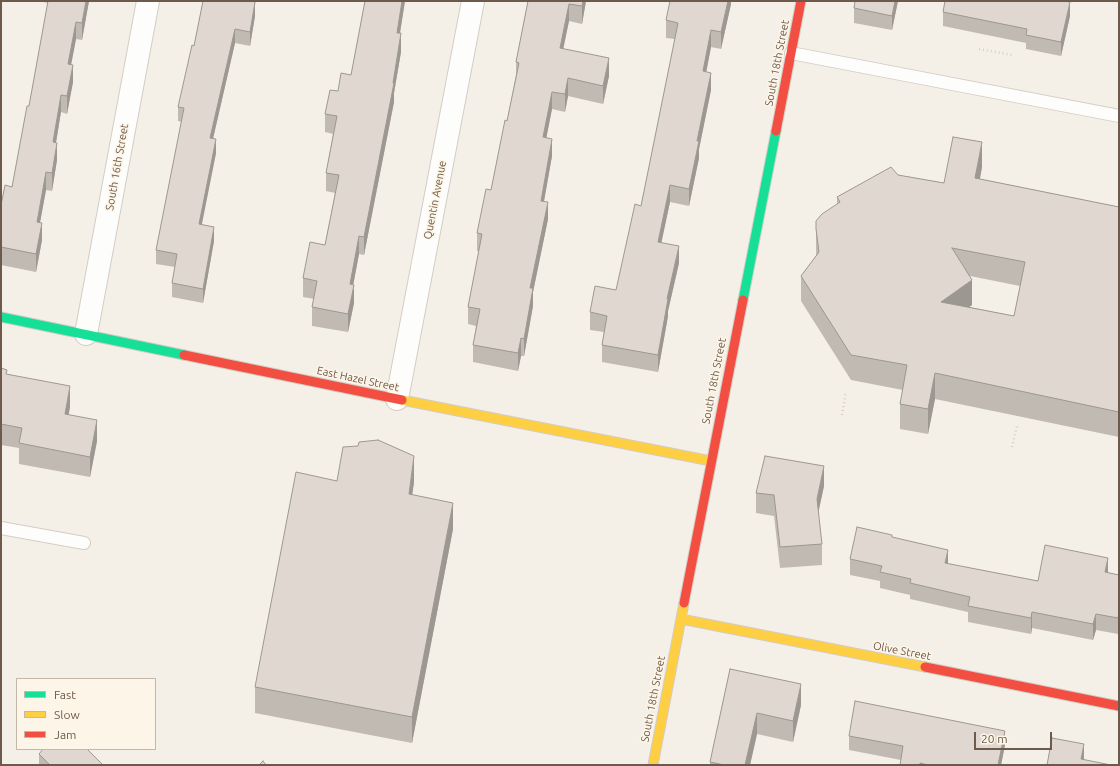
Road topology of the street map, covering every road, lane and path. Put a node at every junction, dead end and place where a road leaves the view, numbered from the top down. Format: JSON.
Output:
{"nodes":[{"id":1,"x":148,"y":1,"type":"edge"},
{"id":2,"x":473,"y":1,"type":"edge"},
{"id":3,"x":801,"y":1,"type":"edge"},
{"id":4,"x":979,"y":49,"type":"dead end"},
{"id":5,"x":791,"y":53,"type":"junction"},
{"id":6,"x":1012,"y":55,"type":"dead end"},
{"id":7,"x":1119,"y":116,"type":"edge"},
{"id":8,"x":1,"y":317,"type":"edge"},
{"id":9,"x":86,"y":334,"type":"junction"},
{"id":10,"x":846,"y":392,"type":"dead end"},
{"id":11,"x":397,"y":399,"type":"junction"},
{"id":12,"x":842,"y":415,"type":"dead end"},
{"id":13,"x":1016,"y":426,"type":"dead end"},
{"id":14,"x":1012,"y":447,"type":"dead end"},
{"id":15,"x":711,"y":461,"type":"junction"},
{"id":16,"x":1,"y":528,"type":"edge"},
{"id":17,"x":84,"y":543,"type":"dead end"},
{"id":18,"x":681,"y":620,"type":"junction"},
{"id":19,"x":1119,"y":706,"type":"edge"},
{"id":20,"x":653,"y":765,"type":"edge"}],
"edges":[{"from":1,"to":9,"type":"street","name":"South 16th Street"},
{"from":2,"to":11,"type":"street","name":"Quentin Avenue"},
{"from":3,"to":5,"type":"street","name":"South 18th Street"},
{"from":4,"to":6,"type":"path"},
{"from":5,"to":7,"type":"lane"},
{"from":5,"to":15,"type":"street","name":"South 18th Street"},
{"from":8,"to":9,"type":"street","name":"East Hazel Street"},
{"from":9,"to":11,"type":"street","name":"East Hazel Street"},
{"from":10,"to":12,"type":"path"},
{"from":11,"to":15,"type":"street","name":"East Hazel Street"},
{"from":13,"to":14,"type":"path"},
{"from":15,"to":18,"type":"street","name":"South 18th Street"},
{"from":16,"to":17,"type":"lane"},
{"from":18,"to":19,"type":"street","name":"Olive Street"},
{"from":18,"to":20,"type":"street","name":"South 18th Street"}]}
